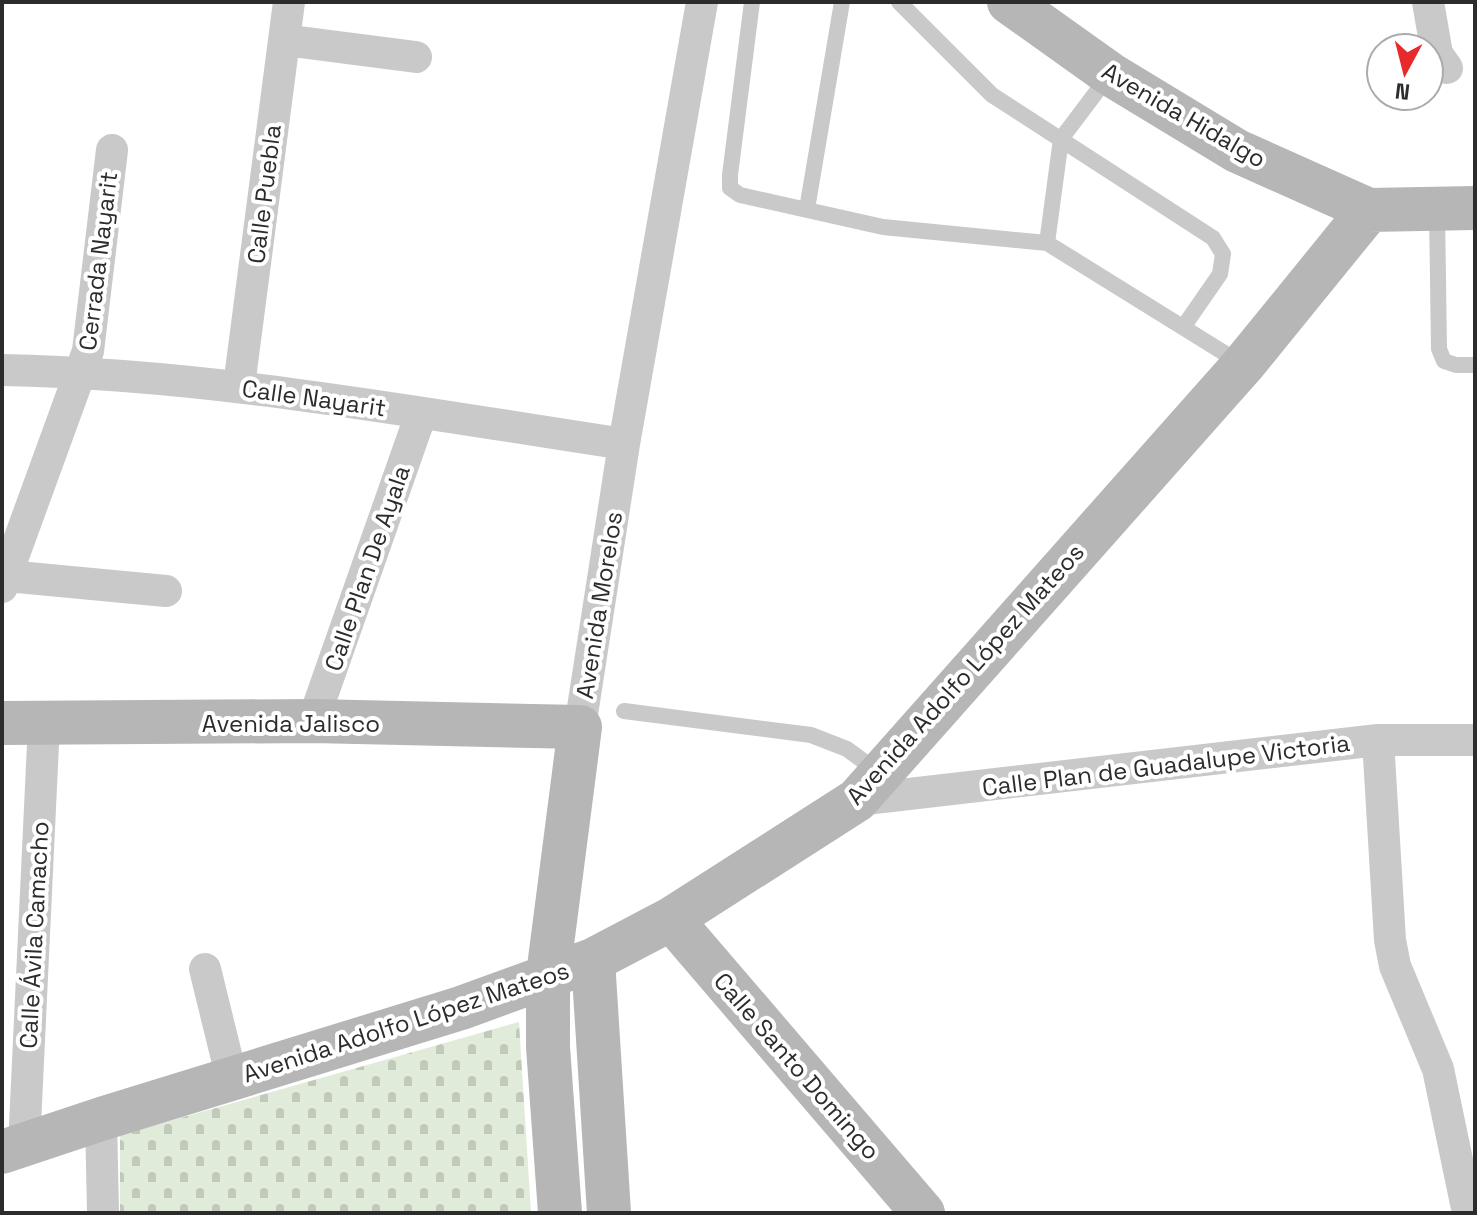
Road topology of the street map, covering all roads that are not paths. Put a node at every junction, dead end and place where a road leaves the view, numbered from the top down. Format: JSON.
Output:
{"nodes":[{"id":1,"x":289,"y":2,"type":"edge"},
{"id":2,"x":702,"y":2,"type":"edge"},
{"id":3,"x":752,"y":2,"type":"edge"},
{"id":4,"x":842,"y":2,"type":"edge"},
{"id":5,"x":899,"y":2,"type":"edge"},
{"id":6,"x":1009,"y":2,"type":"edge"},
{"id":7,"x":1428,"y":2,"type":"edge"},
{"id":8,"x":284,"y":40,"type":"junction"},
{"id":9,"x":416,"y":57,"type":"dead end"},
{"id":10,"x":1450,"y":69,"type":"edge"},
{"id":11,"x":1110,"y":74,"type":"junction"},
{"id":12,"x":1061,"y":139,"type":"junction"},
{"id":13,"x":112,"y":150,"type":"dead end"},
{"id":14,"x":1456,"y":208,"type":"edge"},
{"id":15,"x":807,"y":209,"type":"junction"},
{"id":16,"x":1369,"y":210,"type":"junction"},
{"id":17,"x":1047,"y":243,"type":"junction"},
{"id":18,"x":1184,"y":326,"type":"junction"},
{"id":19,"x":1243,"y":365,"type":"junction"},
{"id":20,"x":1475,"y":365,"type":"edge"},
{"id":21,"x":2,"y":370,"type":"edge"},
{"id":22,"x":82,"y":372,"type":"junction"},
{"id":23,"x":239,"y":386,"type":"junction"},
{"id":24,"x":421,"y":414,"type":"junction"},
{"id":25,"x":624,"y":444,"type":"junction"},
{"id":26,"x":4,"y":582,"type":"edge"},
{"id":27,"x":166,"y":591,"type":"dead end"},
{"id":28,"x":624,"y":711,"type":"dead end"},
{"id":29,"x":313,"y":721,"type":"junction"},
{"id":30,"x":23,"y":723,"type":"edge"},
{"id":31,"x":580,"y":727,"type":"junction"},
{"id":32,"x":1378,"y":740,"type":"junction"},
{"id":33,"x":1475,"y":740,"type":"edge"},
{"id":34,"x":868,"y":787,"type":"junction"},
{"id":35,"x":671,"y":919,"type":"junction"},
{"id":36,"x":593,"y":960,"type":"junction"},
{"id":37,"x":205,"y":969,"type":"dead end"},
{"id":38,"x":548,"y":975,"type":"junction"},
{"id":39,"x":232,"y":1079,"type":"junction"},
{"id":40,"x":101,"y":1119,"type":"junction"},
{"id":41,"x":13,"y":1149,"type":"edge"},
{"id":42,"x":103,"y":1213,"type":"edge"},
{"id":43,"x":560,"y":1213,"type":"edge"},
{"id":44,"x":609,"y":1213,"type":"edge"},
{"id":45,"x":923,"y":1213,"type":"edge"},
{"id":46,"x":1468,"y":1213,"type":"edge"}],
"edges":[{"from":1,"to":8,"type":"street","name":"Calle Puebla"},
{"from":2,"to":25,"type":"street","name":"Avenida Morelos"},
{"from":3,"to":15,"type":"lane"},
{"from":4,"to":15,"type":"lane"},
{"from":5,"to":12,"type":"lane"},
{"from":6,"to":11,"type":"main road","name":"Avenida Hidalgo"},
{"from":7,"to":10,"type":"street"},
{"from":8,"to":9,"type":"street"},
{"from":8,"to":23,"type":"street","name":"Calle Puebla"},
{"from":11,"to":12,"type":"lane"},
{"from":11,"to":16,"type":"main road","name":"Avenida Hidalgo"},
{"from":12,"to":17,"type":"lane"},
{"from":12,"to":18,"type":"lane"},
{"from":13,"to":22,"type":"street","name":"Cerrada Nayarit"},
{"from":14,"to":16,"type":"main road"},
{"from":14,"to":20,"type":"lane"},
{"from":15,"to":17,"type":"lane"},
{"from":16,"to":19,"type":"main road","name":"Avenida Adolfo López Mateos"},
{"from":17,"to":18,"type":"lane"},
{"from":18,"to":19,"type":"lane"},
{"from":19,"to":34,"type":"main road","name":"Avenida Adolfo López Mateos"},
{"from":21,"to":22,"type":"street","name":"Calle Nayarit"},
{"from":22,"to":23,"type":"street","name":"Calle Nayarit"},
{"from":22,"to":26,"type":"street","name":"Cerrada Nayarit"},
{"from":23,"to":24,"type":"street","name":"Calle Nayarit"},
{"from":24,"to":25,"type":"street","name":"Calle Nayarit"},
{"from":24,"to":29,"type":"street","name":"Calle Plan De Ayala"},
{"from":25,"to":31,"type":"street","name":"Avenida Morelos"},
{"from":26,"to":27,"type":"street"},
{"from":28,"to":34,"type":"lane"},
{"from":29,"to":30,"type":"main road","name":"Avenida Jalisco"},
{"from":29,"to":31,"type":"main road","name":"Avenida Jalisco"},
{"from":30,"to":41,"type":"street","name":"Calle Ávila Camacho"},
{"from":31,"to":38,"type":"main road","name":"Avenida Morelos"},
{"from":32,"to":33,"type":"street","name":"Calle Plan de Guadalupe Victoria"},
{"from":32,"to":34,"type":"street","name":"Calle Plan de Guadalupe Victoria"},
{"from":32,"to":46,"type":"street"},
{"from":34,"to":35,"type":"main road","name":"Avenida Adolfo López Mateos"},
{"from":35,"to":36,"type":"main road","name":"Avenida Adolfo López Mateos"},
{"from":35,"to":45,"type":"main road","name":"Calle Santo Domingo"},
{"from":36,"to":38,"type":"main road","name":"Avenida Adolfo López Mateos"},
{"from":36,"to":44,"type":"main road"},
{"from":37,"to":39,"type":"street"},
{"from":38,"to":39,"type":"main road","name":"Avenida Adolfo López Mateos"},
{"from":38,"to":43,"type":"main road","name":"Avenida Morelos"},
{"from":39,"to":40,"type":"main road","name":"Avenida Adolfo López Mateos"},
{"from":40,"to":41,"type":"main road","name":"Avenida Adolfo López Mateos"},
{"from":40,"to":42,"type":"street"}]}
